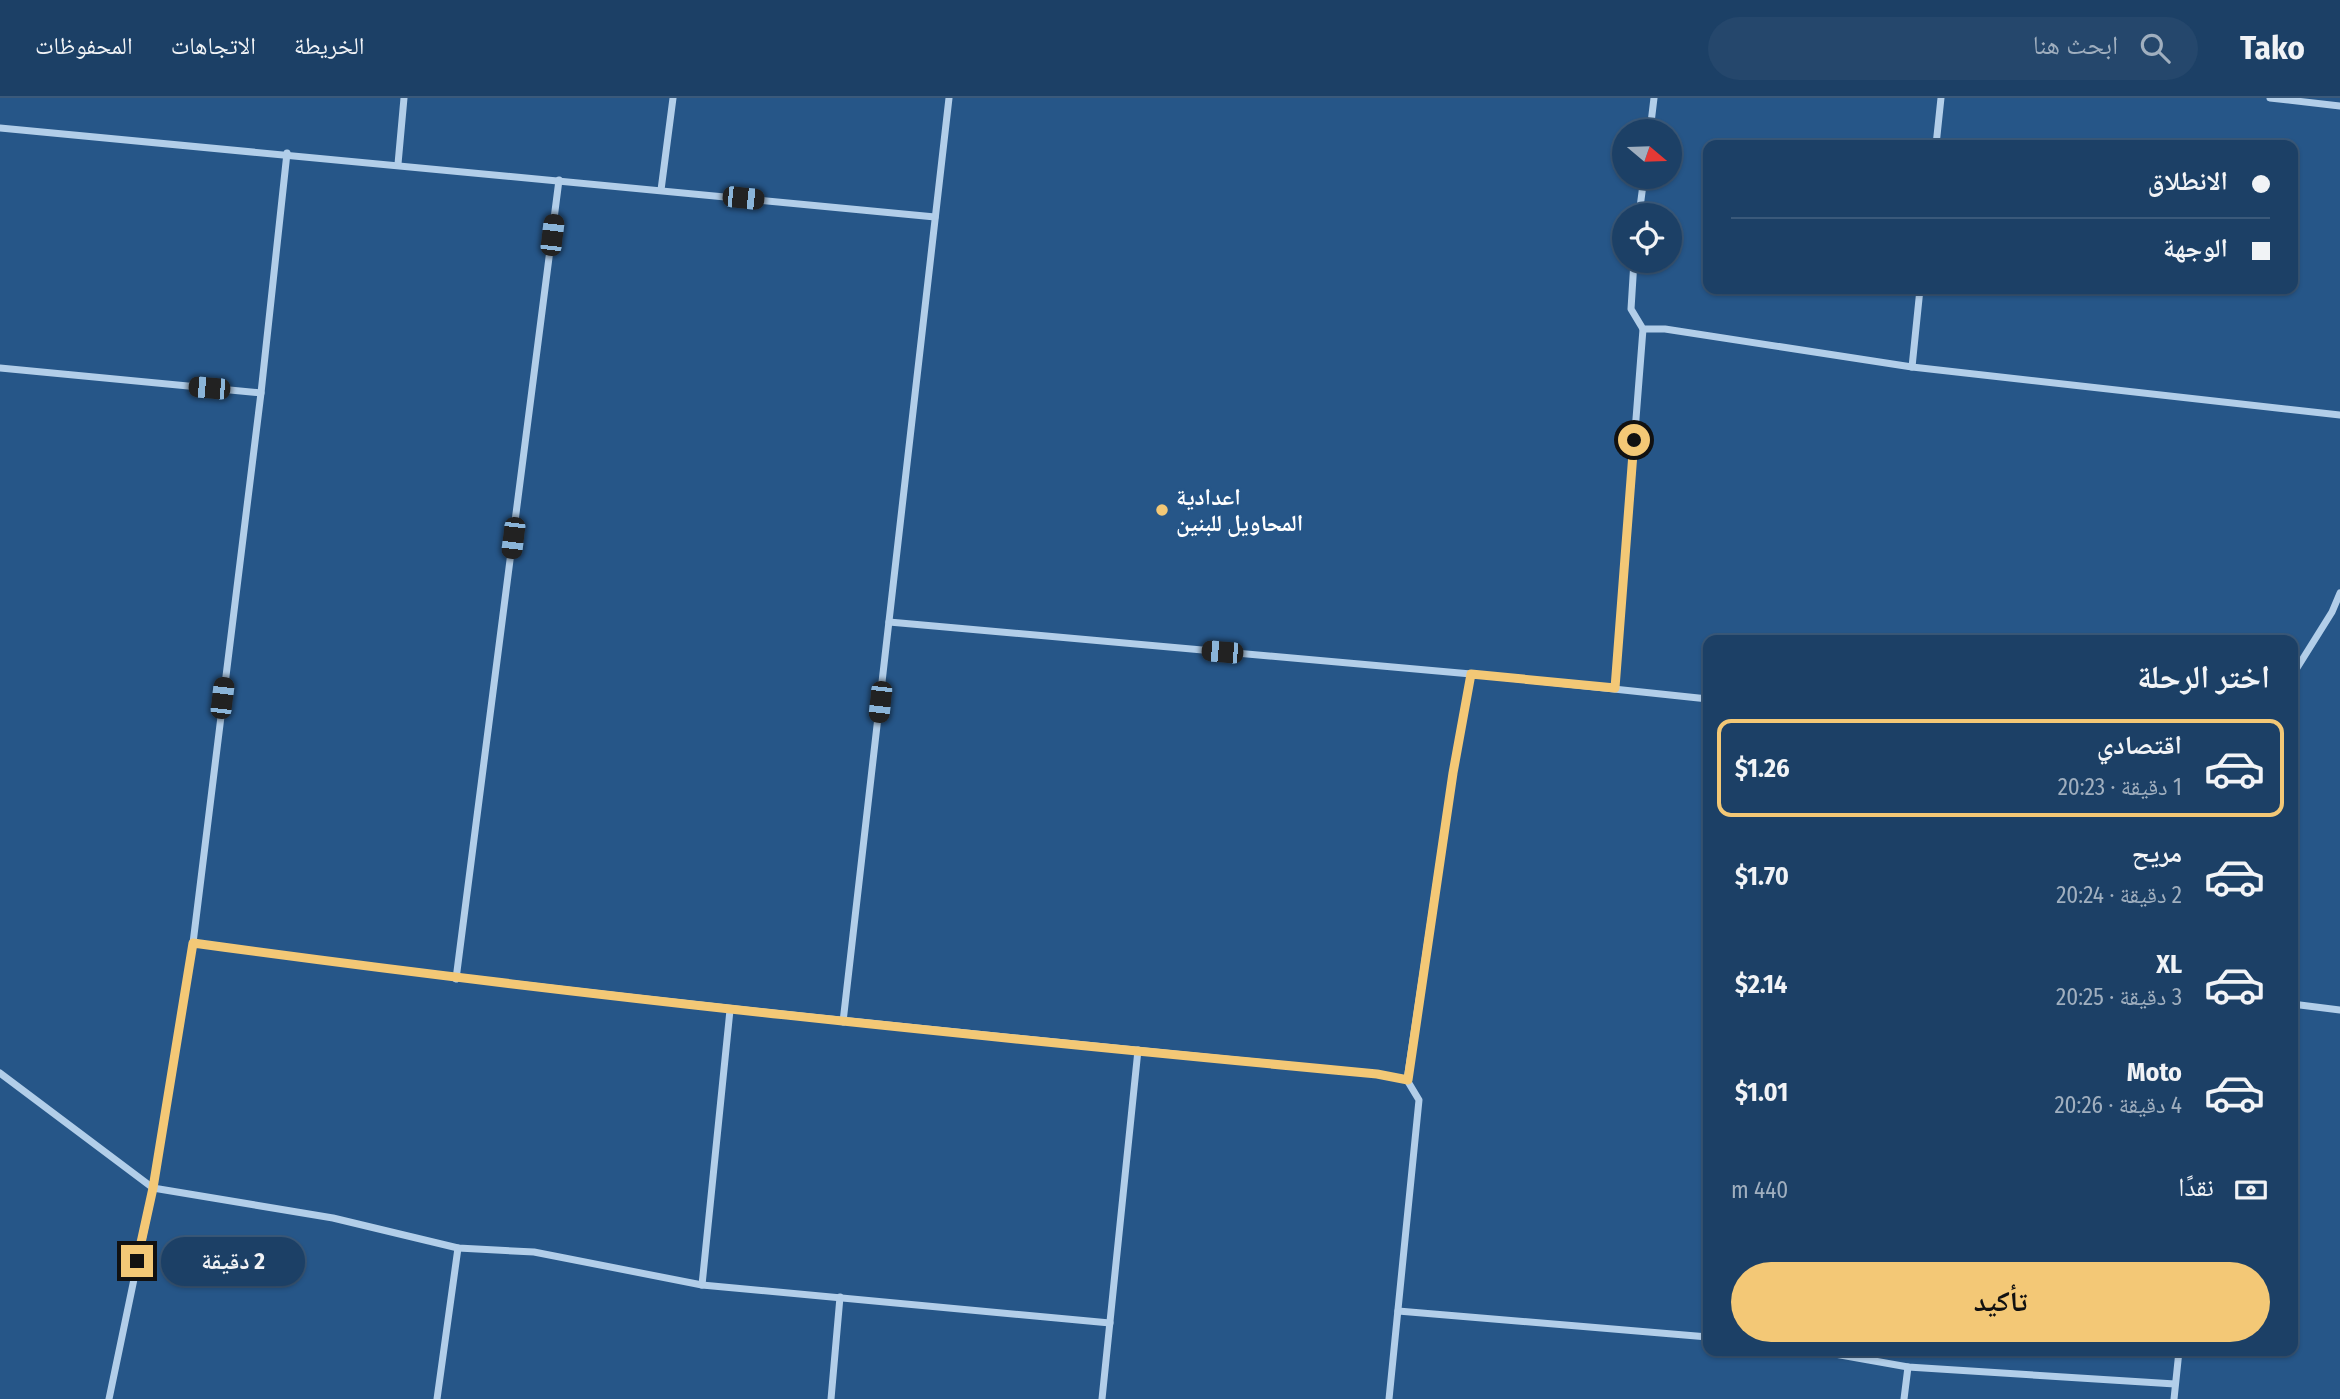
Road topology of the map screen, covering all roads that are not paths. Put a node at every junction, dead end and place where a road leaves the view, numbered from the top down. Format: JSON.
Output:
{"nodes":[{"id":1,"x":404,"y":98,"type":"edge"},
{"id":2,"x":673,"y":98,"type":"edge"},
{"id":3,"x":949,"y":98,"type":"edge"},
{"id":4,"x":1654,"y":98,"type":"edge"},
{"id":5,"x":1941,"y":98,"type":"edge"},
{"id":6,"x":2270,"y":98,"type":"edge"},
{"id":7,"x":2340,"y":106,"type":"edge"},
{"id":8,"x":1651,"y":119,"type":"edge"},
{"id":9,"x":0,"y":128,"type":"edge"},
{"id":10,"x":1937,"y":140,"type":"edge"},
{"id":11,"x":287,"y":153,"type":"junction"},
{"id":12,"x":397,"y":164,"type":"junction"},
{"id":13,"x":559,"y":180,"type":"junction"},
{"id":14,"x":661,"y":190,"type":"junction"},
{"id":15,"x":935,"y":217,"type":"junction"},
{"id":16,"x":1633,"y":273,"type":"edge"},
{"id":17,"x":1919,"y":294,"type":"edge"},
{"id":18,"x":1643,"y":329,"type":"junction"},
{"id":19,"x":1912,"y":366,"type":"junction"},
{"id":20,"x":0,"y":368,"type":"edge"},
{"id":21,"x":261,"y":393,"type":"junction"},
{"id":22,"x":2340,"y":415,"type":"edge"},
{"id":23,"x":2340,"y":593,"type":"edge"},
{"id":24,"x":889,"y":622,"type":"junction"},
{"id":25,"x":2298,"y":666,"type":"edge"},
{"id":26,"x":1471,"y":674,"type":"junction"},
{"id":27,"x":1615,"y":688,"type":"junction"},
{"id":28,"x":1703,"y":698,"type":"edge"},
{"id":29,"x":193,"y":943,"type":"junction"},
{"id":30,"x":456,"y":979,"type":"junction"},
{"id":31,"x":2298,"y":1005,"type":"edge"},
{"id":32,"x":730,"y":1010,"type":"junction"},
{"id":33,"x":2340,"y":1010,"type":"edge"},
{"id":34,"x":843,"y":1022,"type":"junction"},
{"id":35,"x":1138,"y":1050,"type":"junction"},
{"id":36,"x":0,"y":1073,"type":"edge"},
{"id":37,"x":1408,"y":1080,"type":"junction"},
{"id":38,"x":153,"y":1188,"type":"junction"},
{"id":39,"x":458,"y":1248,"type":"junction"},
{"id":40,"x":702,"y":1284,"type":"junction"},
{"id":41,"x":840,"y":1297,"type":"junction"},
{"id":42,"x":1398,"y":1311,"type":"junction"},
{"id":43,"x":1110,"y":1322,"type":"junction"},
{"id":44,"x":1703,"y":1337,"type":"edge"},
{"id":45,"x":1846,"y":1356,"type":"edge"},
{"id":46,"x":2178,"y":1356,"type":"edge"},
{"id":47,"x":1908,"y":1367,"type":"junction"},
{"id":48,"x":2175,"y":1384,"type":"junction"},
{"id":49,"x":109,"y":1399,"type":"edge"},
{"id":50,"x":438,"y":1399,"type":"edge"},
{"id":51,"x":831,"y":1399,"type":"edge"},
{"id":52,"x":1102,"y":1399,"type":"edge"},
{"id":53,"x":1389,"y":1399,"type":"edge"},
{"id":54,"x":1904,"y":1399,"type":"edge"},
{"id":55,"x":2174,"y":1399,"type":"edge"}],
"edges":[{"from":1,"to":12,"type":"street"},
{"from":2,"to":14,"type":"street"},
{"from":3,"to":15,"type":"street"},
{"from":4,"to":8,"type":"street"},
{"from":5,"to":10,"type":"street"},
{"from":6,"to":7,"type":"street"},
{"from":9,"to":11,"type":"street"},
{"from":11,"to":12,"type":"street"},
{"from":11,"to":21,"type":"street"},
{"from":12,"to":13,"type":"street"},
{"from":13,"to":14,"type":"street"},
{"from":13,"to":30,"type":"street"},
{"from":14,"to":15,"type":"street"},
{"from":15,"to":24,"type":"street"},
{"from":16,"to":18,"type":"street"},
{"from":17,"to":19,"type":"street"},
{"from":18,"to":19,"type":"street"},
{"from":18,"to":27,"type":"street"},
{"from":19,"to":22,"type":"street"},
{"from":20,"to":21,"type":"street"},
{"from":21,"to":29,"type":"street"},
{"from":23,"to":25,"type":"street"},
{"from":24,"to":26,"type":"street"},
{"from":24,"to":34,"type":"street"},
{"from":26,"to":27,"type":"street"},
{"from":26,"to":37,"type":"street"},
{"from":27,"to":28,"type":"street"},
{"from":29,"to":30,"type":"street"},
{"from":29,"to":38,"type":"street"},
{"from":30,"to":32,"type":"street"},
{"from":31,"to":33,"type":"street"},
{"from":32,"to":34,"type":"street"},
{"from":32,"to":40,"type":"street"},
{"from":34,"to":35,"type":"street"},
{"from":35,"to":37,"type":"street"},
{"from":35,"to":43,"type":"street"},
{"from":36,"to":38,"type":"street"},
{"from":37,"to":42,"type":"street"},
{"from":38,"to":39,"type":"street"},
{"from":38,"to":49,"type":"street"},
{"from":39,"to":40,"type":"street"},
{"from":39,"to":50,"type":"street"},
{"from":40,"to":41,"type":"street"},
{"from":41,"to":43,"type":"street"},
{"from":41,"to":51,"type":"street"},
{"from":42,"to":44,"type":"street"},
{"from":42,"to":53,"type":"street"},
{"from":43,"to":52,"type":"street"},
{"from":45,"to":47,"type":"street"},
{"from":46,"to":48,"type":"street"},
{"from":47,"to":48,"type":"street"},
{"from":47,"to":54,"type":"street"},
{"from":48,"to":55,"type":"street"}]}
